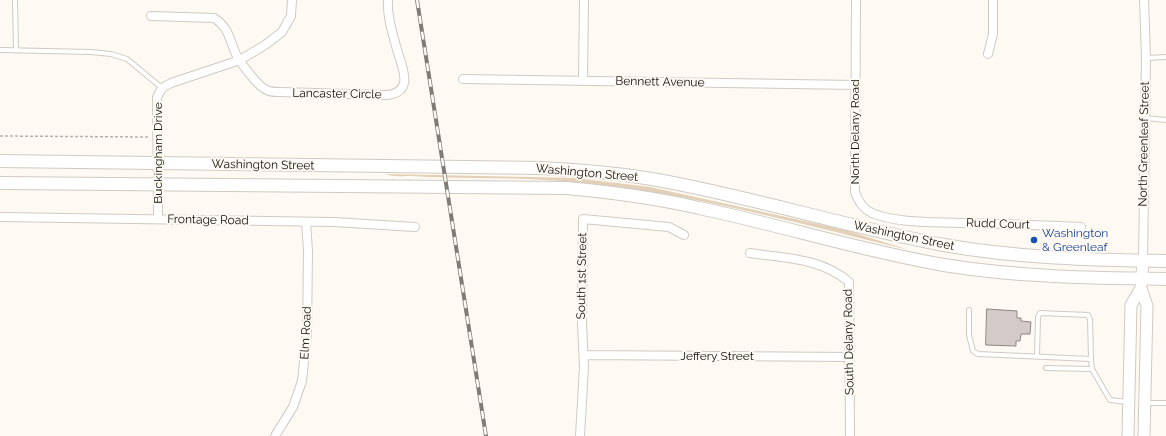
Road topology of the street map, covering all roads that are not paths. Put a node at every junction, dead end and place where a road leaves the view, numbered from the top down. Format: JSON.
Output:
{"nodes":[{"id":1,"x":15,"y":0,"type":"edge"},
{"id":2,"x":292,"y":0,"type":"edge"},
{"id":3,"x":388,"y":0,"type":"edge"},
{"id":4,"x":584,"y":0,"type":"edge"},
{"id":5,"x":856,"y":0,"type":"edge"},
{"id":6,"x":993,"y":0,"type":"edge"},
{"id":7,"x":1144,"y":0,"type":"edge"},
{"id":8,"x":151,"y":16,"type":"dead end"},
{"id":9,"x":0,"y":50,"type":"edge"},
{"id":10,"x":16,"y":50,"type":"junction"},
{"id":11,"x":988,"y":54,"type":"dead end"},
{"id":12,"x":1146,"y":58,"type":"junction"},
{"id":13,"x":1166,"y":58,"type":"edge"},
{"id":14,"x":240,"y":60,"type":"junction"},
{"id":15,"x":463,"y":79,"type":"dead end"},
{"id":16,"x":583,"y":81,"type":"junction"},
{"id":17,"x":856,"y":85,"type":"junction"},
{"id":18,"x":162,"y":88,"type":"junction"},
{"id":19,"x":1145,"y":118,"type":"junction"},
{"id":20,"x":1166,"y":120,"type":"edge"},
{"id":21,"x":0,"y":161,"type":"edge"},
{"id":22,"x":158,"y":164,"type":"junction"},
{"id":23,"x":0,"y":183,"type":"edge"},
{"id":24,"x":158,"y":184,"type":"junction"},
{"id":25,"x":0,"y":216,"type":"edge"},
{"id":26,"x":158,"y":218,"type":"junction"},
{"id":27,"x":915,"y":221,"type":"joint"},
{"id":28,"x":306,"y":222,"type":"junction"},
{"id":29,"x":415,"y":227,"type":"dead end"},
{"id":30,"x":1081,"y":227,"type":"dead end"},
{"id":31,"x":684,"y":235,"type":"dead end"},
{"id":32,"x":750,"y":253,"type":"dead end"},
{"id":33,"x":1143,"y":261,"type":"junction"},
{"id":34,"x":1166,"y":261,"type":"edge"},
{"id":35,"x":1166,"y":279,"type":"edge"},
{"id":36,"x":1141,"y":284,"type":"junction"},
{"id":37,"x":969,"y":310,"type":"dead end"},
{"id":38,"x":584,"y":356,"type":"junction"},
{"id":39,"x":850,"y":357,"type":"junction"},
{"id":40,"x":1037,"y":357,"type":"junction"},
{"id":41,"x":1091,"y":359,"type":"junction"},
{"id":42,"x":1046,"y":368,"type":"dead end"},
{"id":43,"x":1092,"y":369,"type":"junction"},
{"id":44,"x":1129,"y":402,"type":"junction"},
{"id":45,"x":1145,"y":403,"type":"junction"},
{"id":46,"x":1166,"y":403,"type":"edge"},
{"id":47,"x":275,"y":436,"type":"edge"},
{"id":48,"x":580,"y":436,"type":"edge"},
{"id":49,"x":850,"y":436,"type":"edge"},
{"id":50,"x":1128,"y":436,"type":"edge"},
{"id":51,"x":1144,"y":436,"type":"edge"}],
"edges":[{"from":1,"to":10,"type":"lane"},
{"from":2,"to":14,"type":"street","name":"Buckingham Drive"},
{"from":3,"to":14,"type":"street","name":"Lancaster Circle"},
{"from":4,"to":16,"type":"street"},
{"from":5,"to":17,"type":"street","name":"North Delany Road"},
{"from":6,"to":11,"type":"street"},
{"from":7,"to":12,"type":"street","name":"North Greenleaf Street"},
{"from":8,"to":14,"type":"street","name":"Lancaster Circle"},
{"from":9,"to":10,"type":"lane"},
{"from":10,"to":18,"type":"lane"},
{"from":12,"to":13,"type":"lane"},
{"from":12,"to":19,"type":"street","name":"North Greenleaf Street"},
{"from":14,"to":18,"type":"street","name":"Buckingham Drive"},
{"from":15,"to":16,"type":"street","name":"Bennett Avenue"},
{"from":16,"to":17,"type":"street","name":"Bennett Avenue"},
{"from":17,"to":27,"type":"street","name":"North Delany Road"},
{"from":18,"to":22,"type":"street","name":"Buckingham Drive"},
{"from":19,"to":20,"type":"lane"},
{"from":19,"to":33,"type":"street","name":"North Greenleaf Street"},
{"from":21,"to":22,"type":"main road","name":"Washington Street"},
{"from":22,"to":24,"type":"street","name":"Buckingham Drive"},
{"from":22,"to":33,"type":"main road","name":"Washington Street"},
{"from":23,"to":24,"type":"main road","name":"Washington Street"},
{"from":24,"to":26,"type":"street","name":"Buckingham Drive"},
{"from":24,"to":36,"type":"main road","name":"Washington Street"},
{"from":25,"to":26,"type":"street","name":"Frontage Road"},
{"from":26,"to":28,"type":"street","name":"Frontage Road"},
{"from":27,"to":30,"type":"street","name":"Rudd Court"},
{"from":28,"to":29,"type":"street","name":"Frontage Road"},
{"from":28,"to":47,"type":"street","name":"Elm Road"},
{"from":31,"to":38,"type":"street","name":"South 1st Street"},
{"from":32,"to":39,"type":"street","name":"South Delany Road"},
{"from":33,"to":34,"type":"main road","name":"Washington Street"},
{"from":33,"to":36,"type":"street","name":"North Greenleaf Street"},
{"from":35,"to":36,"type":"main road","name":"Washington Street"},
{"from":36,"to":44,"type":"street"},
{"from":36,"to":45,"type":"street"},
{"from":37,"to":40,"type":"lane"},
{"from":38,"to":39,"type":"street","name":"Jeffery Street"},
{"from":38,"to":48,"type":"street","name":"South 1st Street"},
{"from":39,"to":49,"type":"street","name":"South Delany Road"},
{"from":40,"to":41,"type":"lane"},
{"from":40,"to":41,"type":"lane"},
{"from":41,"to":43,"type":"lane"},
{"from":42,"to":43,"type":"lane"},
{"from":43,"to":44,"type":"lane"},
{"from":44,"to":50,"type":"street"},
{"from":45,"to":46,"type":"lane"},
{"from":45,"to":51,"type":"street"}]}
